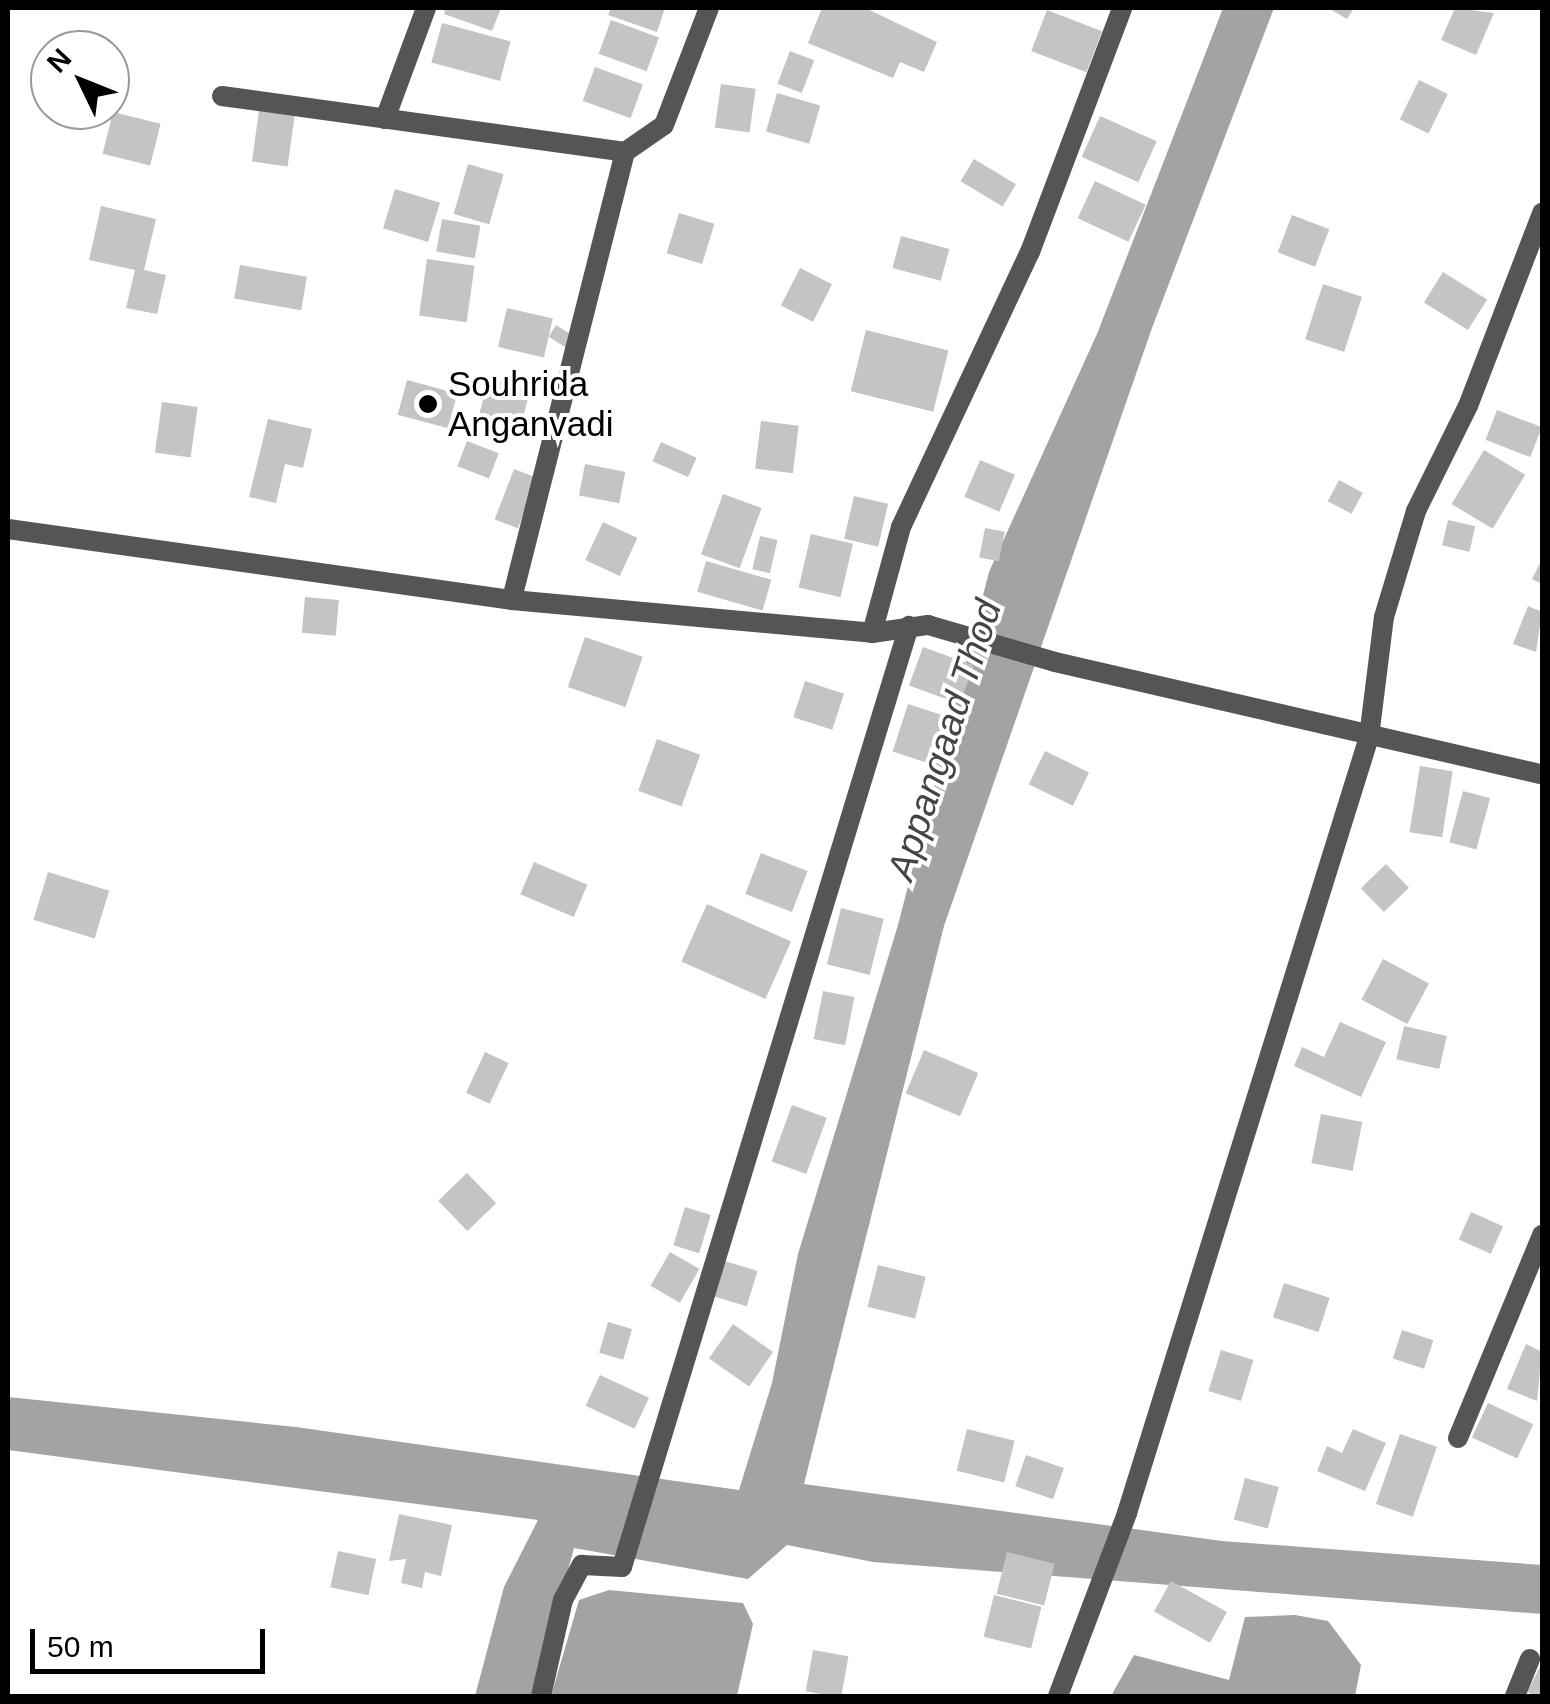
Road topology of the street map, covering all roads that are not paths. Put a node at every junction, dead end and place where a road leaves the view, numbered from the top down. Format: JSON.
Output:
{"nodes":[{"id":1,"x":426,"y":8,"type":"edge"},
{"id":2,"x":709,"y":8,"type":"edge"},
{"id":3,"x":1122,"y":8,"type":"edge"},
{"id":4,"x":222,"y":96,"type":"dead end"},
{"id":5,"x":385,"y":119,"type":"junction"},
{"id":6,"x":625,"y":152,"type":"junction"},
{"id":7,"x":1542,"y":213,"type":"edge"},
{"id":8,"x":8,"y":528,"type":"edge"},
{"id":9,"x":512,"y":600,"type":"junction"},
{"id":10,"x":918,"y":625,"type":"junction"},
{"id":11,"x":872,"y":633,"type":"junction"},
{"id":12,"x":1370,"y":737,"type":"junction"},
{"id":13,"x":1542,"y":774,"type":"edge"},
{"id":14,"x":1542,"y":1235,"type":"edge"},
{"id":15,"x":1458,"y":1438,"type":"dead end"},
{"id":16,"x":1530,"y":1658,"type":"dead end"},
{"id":17,"x":541,"y":1696,"type":"edge"},
{"id":18,"x":1058,"y":1696,"type":"edge"},
{"id":19,"x":1515,"y":1696,"type":"edge"}],
"edges":[{"from":1,"to":5,"type":"street"},
{"from":2,"to":6,"type":"street"},
{"from":3,"to":11,"type":"street"},
{"from":4,"to":5,"type":"street"},
{"from":5,"to":6,"type":"street"},
{"from":6,"to":9,"type":"street"},
{"from":7,"to":12,"type":"street"},
{"from":8,"to":9,"type":"street"},
{"from":9,"to":11,"type":"street"},
{"from":10,"to":11,"type":"street"},
{"from":10,"to":12,"type":"street"},
{"from":10,"to":17,"type":"street"},
{"from":12,"to":13,"type":"street"},
{"from":12,"to":18,"type":"street"},
{"from":14,"to":15,"type":"street"},
{"from":16,"to":19,"type":"street"}]}
